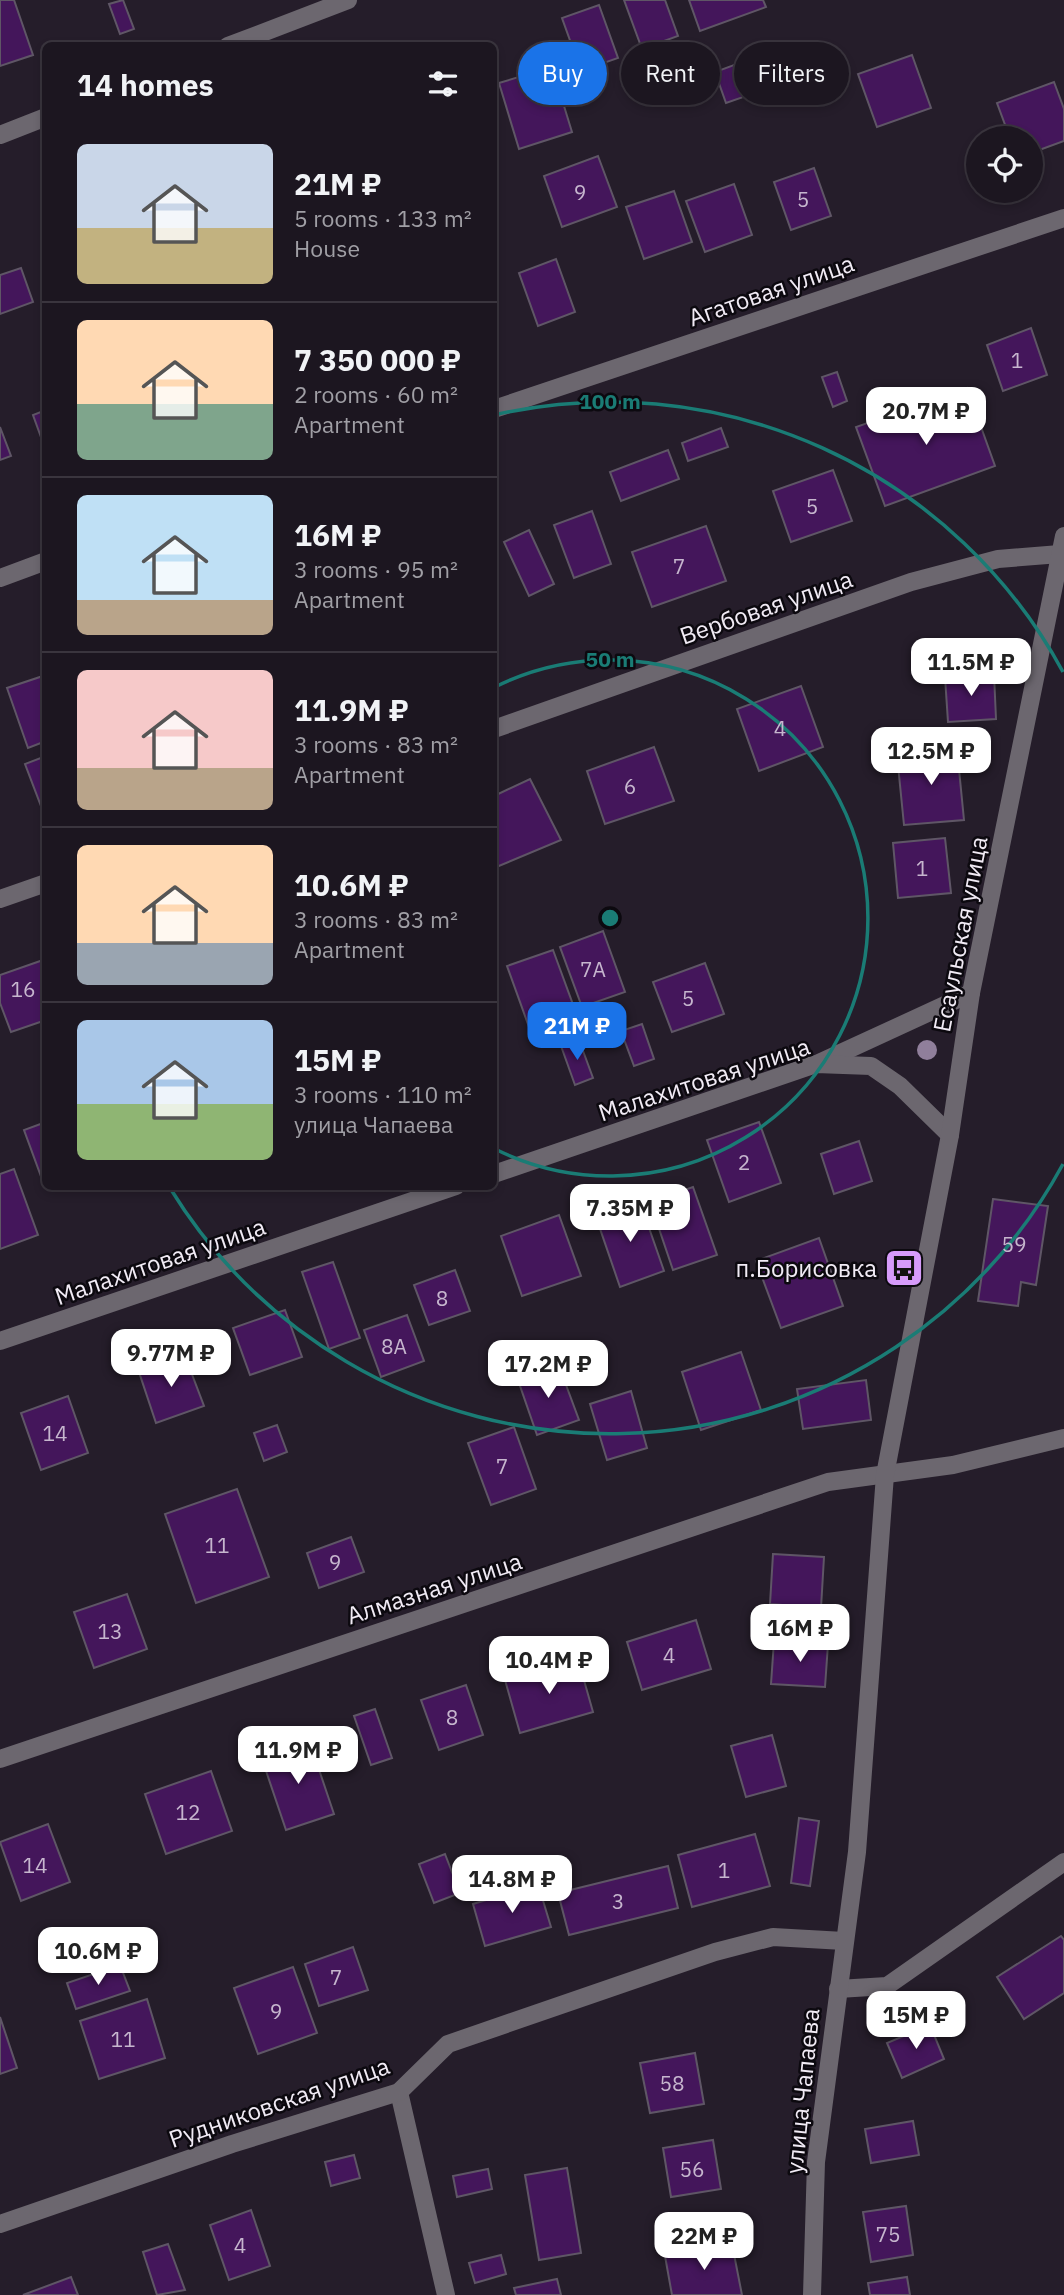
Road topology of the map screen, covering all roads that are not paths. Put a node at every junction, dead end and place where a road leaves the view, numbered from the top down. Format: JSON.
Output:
{"nodes":[{"id":1,"x":348,"y":0,"type":"edge"},
{"id":2,"x":310,"y":6,"type":"edge"},
{"id":3,"x":236,"y":42,"type":"edge"},
{"id":4,"x":42,"y":119,"type":"edge"},
{"id":5,"x":0,"y":135,"type":"edge"},
{"id":6,"x":1064,"y":218,"type":"edge"},
{"id":7,"x":497,"y":408,"type":"edge"},
{"id":8,"x":1062,"y":545,"type":"edge"},
{"id":9,"x":42,"y":562,"type":"edge"},
{"id":10,"x":0,"y":578,"type":"edge"},
{"id":11,"x":497,"y":728,"type":"edge"},
{"id":12,"x":42,"y":884,"type":"edge"},
{"id":13,"x":0,"y":899,"type":"edge"},
{"id":14,"x":971,"y":992,"type":"junction"},
{"id":15,"x":816,"y":1065,"type":"junction"},
{"id":16,"x":950,"y":1135,"type":"junction"},
{"id":17,"x":497,"y":1173,"type":"edge"},
{"id":18,"x":444,"y":1190,"type":"edge"},
{"id":19,"x":0,"y":1341,"type":"edge"},
{"id":20,"x":1064,"y":1438,"type":"edge"},
{"id":21,"x":885,"y":1475,"type":"junction"},
{"id":22,"x":0,"y":1759,"type":"edge"},
{"id":23,"x":1064,"y":1861,"type":"edge"},
{"id":24,"x":844,"y":1941,"type":"junction"},
{"id":25,"x":838,"y":1989,"type":"junction"},
{"id":26,"x":399,"y":2092,"type":"junction"},
{"id":27,"x":0,"y":2224,"type":"edge"},
{"id":28,"x":446,"y":2295,"type":"edge"},
{"id":29,"x":812,"y":2295,"type":"edge"}],
"edges":[{"from":1,"to":2,"type":"street"},
{"from":2,"to":3,"type":"street"},
{"from":4,"to":5,"type":"street"},
{"from":6,"to":7,"type":"street","name":"Агатовая улица"},
{"from":8,"to":11,"type":"street","name":"Вербовая улица"},
{"from":8,"to":14,"type":"street","name":"Есаульская улица"},
{"from":9,"to":10,"type":"street"},
{"from":12,"to":13,"type":"street"},
{"from":14,"to":15,"type":"street"},
{"from":14,"to":16,"type":"street","name":"Есаульская улица"},
{"from":15,"to":16,"type":"street","name":"Малахитовая улица"},
{"from":15,"to":17,"type":"street","name":"Малахитовая улица"},
{"from":16,"to":21,"type":"street","name":"Есаульская улица"},
{"from":18,"to":19,"type":"street","name":"Малахитовая улица"},
{"from":20,"to":21,"type":"street","name":"Алмазная улица"},
{"from":21,"to":22,"type":"street","name":"Алмазная улица"},
{"from":21,"to":24,"type":"street","name":"Есаульская улица"},
{"from":23,"to":25,"type":"street","name":"улица Чапаева"},
{"from":24,"to":25,"type":"street","name":"Есаульская улица"},
{"from":24,"to":26,"type":"street","name":"Рудниковская улица"},
{"from":25,"to":29,"type":"street","name":"улица Чапаева"},
{"from":26,"to":27,"type":"street","name":"Рудниковская улица"},
{"from":26,"to":28,"type":"street"}]}
